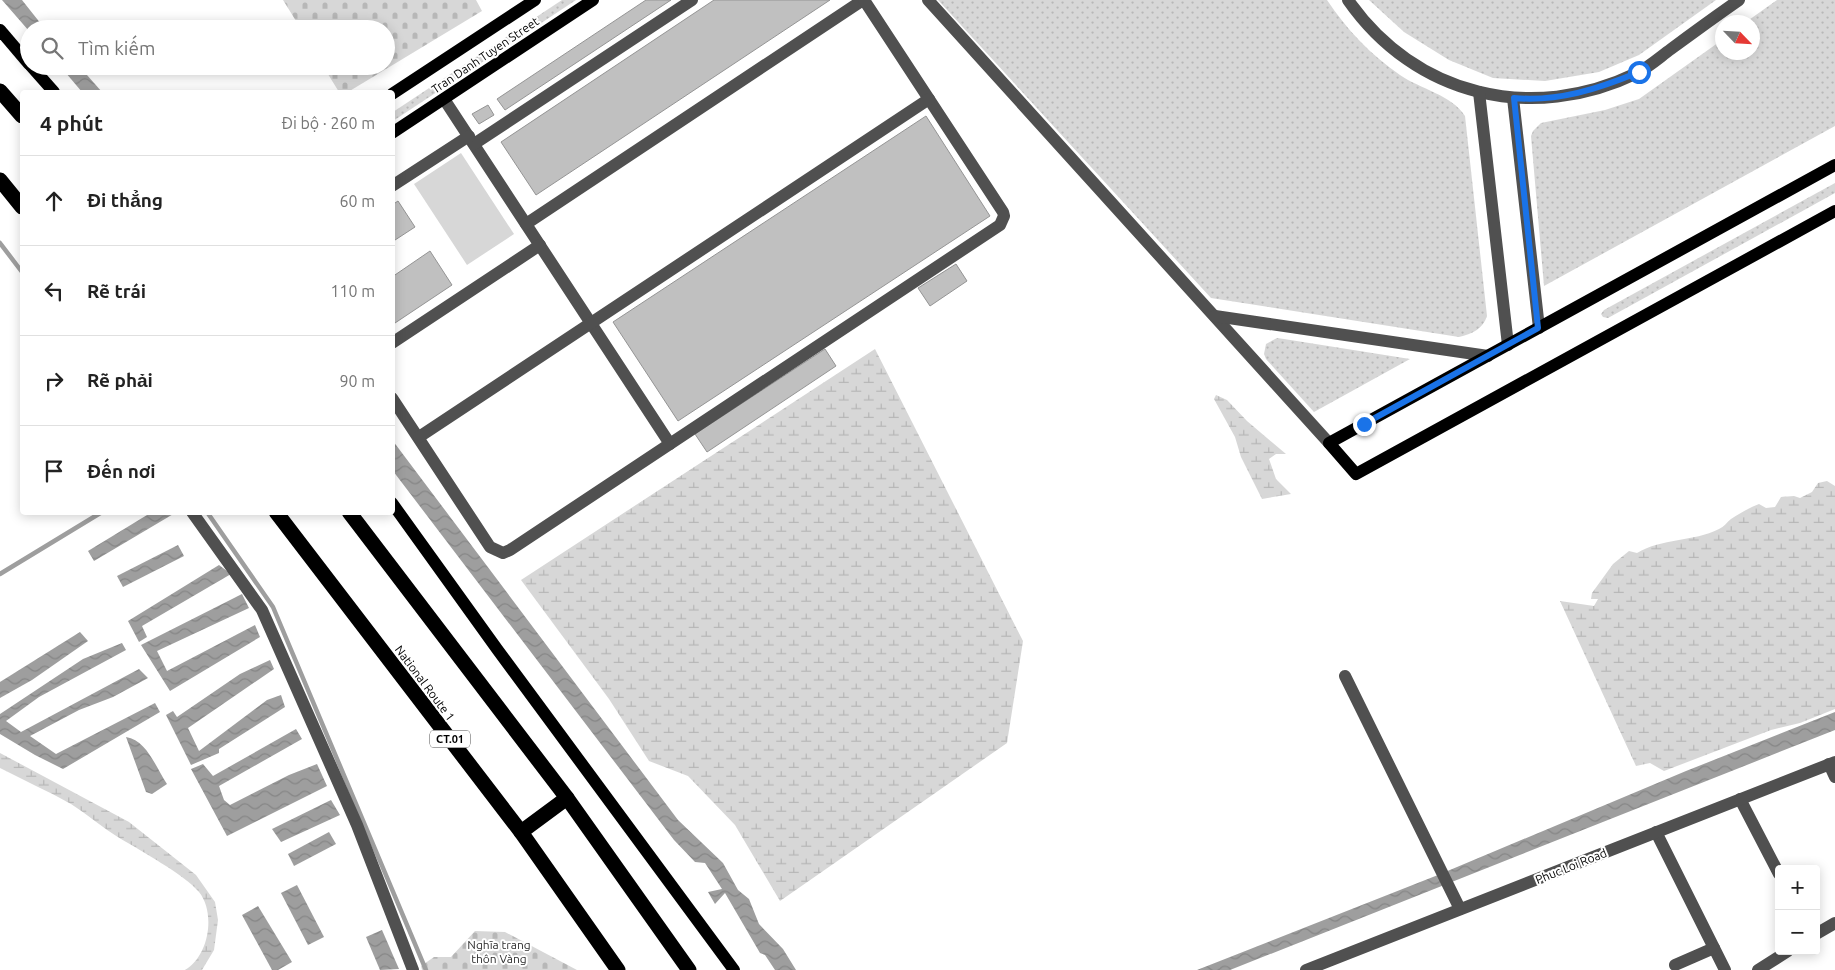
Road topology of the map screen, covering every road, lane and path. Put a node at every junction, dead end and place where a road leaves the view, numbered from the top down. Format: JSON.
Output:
{"nodes":[{"id":1,"x":535,"y":0,"type":"edge"},
{"id":2,"x":593,"y":0,"type":"edge"},
{"id":3,"x":692,"y":0,"type":"edge"},
{"id":4,"x":864,"y":0,"type":"edge"},
{"id":5,"x":928,"y":0,"type":"edge"},
{"id":6,"x":1348,"y":0,"type":"edge"},
{"id":7,"x":1739,"y":0,"type":"edge"},
{"id":8,"x":0,"y":30,"type":"edge"},
{"id":9,"x":20,"y":53,"type":"edge"},
{"id":10,"x":39,"y":75,"type":"edge"},
{"id":11,"x":52,"y":90,"type":"edge"},
{"id":12,"x":0,"y":91,"type":"edge"},
{"id":13,"x":395,"y":92,"type":"edge"},
{"id":14,"x":1479,"y":92,"type":"junction"},
{"id":15,"x":1514,"y":98,"type":"junction"},
{"id":16,"x":444,"y":99,"type":"junction"},
{"id":17,"x":929,"y":99,"type":"junction"},
{"id":18,"x":20,"y":114,"type":"edge"},
{"id":19,"x":395,"y":131,"type":"edge"},
{"id":20,"x":472,"y":140,"type":"junction"},
{"id":21,"x":1835,"y":166,"type":"edge"},
{"id":22,"x":0,"y":180,"type":"edge"},
{"id":23,"x":395,"y":184,"type":"edge"},
{"id":24,"x":20,"y":205,"type":"edge"},
{"id":25,"x":1835,"y":211,"type":"edge"},
{"id":26,"x":526,"y":224,"type":"junction"},
{"id":27,"x":540,"y":245,"type":"junction"},
{"id":28,"x":1215,"y":316,"type":"junction"},
{"id":29,"x":591,"y":323,"type":"junction"},
{"id":30,"x":1538,"y":328,"type":"junction"},
{"id":31,"x":395,"y":341,"type":"edge"},
{"id":32,"x":1508,"y":345,"type":"junction"},
{"id":33,"x":1488,"y":356,"type":"junction"},
{"id":34,"x":395,"y":402,"type":"edge"},
{"id":35,"x":419,"y":437,"type":"junction"},
{"id":36,"x":1329,"y":443,"type":"junction"},
{"id":37,"x":670,"y":444,"type":"junction"},
{"id":38,"x":395,"y":507,"type":"edge"},
{"id":39,"x":194,"y":515,"type":"edge"},
{"id":40,"x":278,"y":515,"type":"edge"},
{"id":41,"x":351,"y":515,"type":"edge"},
{"id":42,"x":1345,"y":676,"type":"dead end"},
{"id":43,"x":1832,"y":763,"type":"edge"},
{"id":44,"x":1835,"y":777,"type":"edge"},
{"id":45,"x":567,"y":798,"type":"junction"},
{"id":46,"x":1740,"y":799,"type":"junction"},
{"id":47,"x":521,"y":832,"type":"junction"},
{"id":48,"x":1656,"y":832,"type":"junction"},
{"id":49,"x":1775,"y":866,"type":"edge"},
{"id":50,"x":1460,"y":909,"type":"junction"},
{"id":51,"x":1835,"y":923,"type":"edge"},
{"id":52,"x":1820,"y":932,"type":"edge"},
{"id":53,"x":1714,"y":948,"type":"junction"},
{"id":54,"x":1782,"y":955,"type":"edge"},
{"id":55,"x":1675,"y":965,"type":"dead end"},
{"id":56,"x":413,"y":970,"type":"edge"},
{"id":57,"x":618,"y":970,"type":"edge"},
{"id":58,"x":689,"y":970,"type":"edge"},
{"id":59,"x":734,"y":970,"type":"edge"},
{"id":60,"x":1306,"y":970,"type":"edge"},
{"id":61,"x":1725,"y":970,"type":"edge"},
{"id":62,"x":1758,"y":970,"type":"edge"}],
"edges":[{"from":1,"to":13,"type":"main road","name":"Tran Danh Tuyen Street"},
{"from":2,"to":16,"type":"main road","name":"Tran Danh Tuyen Street"},
{"from":3,"to":20,"type":"street"},
{"from":4,"to":17,"type":"street"},
{"from":4,"to":26,"type":"street"},
{"from":5,"to":28,"type":"street"},
{"from":6,"to":14,"type":"street"},
{"from":7,"to":15,"type":"street"},
{"from":8,"to":9,"type":"main road"},
{"from":10,"to":11,"type":"main road"},
{"from":12,"to":18,"type":"highway"},
{"from":14,"to":15,"type":"street"},
{"from":14,"to":32,"type":"street"},
{"from":15,"to":30,"type":"street"},
{"from":16,"to":19,"type":"main road","name":"Tran Danh Tuyen Street"},
{"from":16,"to":20,"type":"street"},
{"from":17,"to":29,"type":"street"},
{"from":17,"to":37,"type":"street"},
{"from":20,"to":23,"type":"street"},
{"from":20,"to":26,"type":"street"},
{"from":21,"to":30,"type":"main road"},
{"from":22,"to":24,"type":"highway"},
{"from":25,"to":36,"type":"main road"},
{"from":26,"to":27,"type":"street"},
{"from":27,"to":29,"type":"street"},
{"from":27,"to":31,"type":"street"},
{"from":28,"to":33,"type":"street"},
{"from":28,"to":36,"type":"street"},
{"from":29,"to":35,"type":"street"},
{"from":29,"to":37,"type":"street"},
{"from":30,"to":32,"type":"main road"},
{"from":32,"to":33,"type":"main road"},
{"from":33,"to":36,"type":"main road"},
{"from":34,"to":35,"type":"street"},
{"from":35,"to":37,"type":"street"},
{"from":38,"to":59,"type":"main road"},
{"from":39,"to":56,"type":"street"},
{"from":40,"to":47,"type":"highway","name":"National Route 1","number":"CT.01"},
{"from":41,"to":45,"type":"highway"},
{"from":42,"to":50,"type":"street"},
{"from":43,"to":44,"type":"street"},
{"from":43,"to":46,"type":"street","name":"Phuc Loi Road"},
{"from":45,"to":47,"type":"highway"},
{"from":45,"to":58,"type":"highway"},
{"from":46,"to":48,"type":"street","name":"Phuc Loi Road"},
{"from":46,"to":49,"type":"street"},
{"from":47,"to":57,"type":"highway","name":"National Route 1","number":"CT.01"},
{"from":48,"to":50,"type":"street","name":"Phuc Loi Road"},
{"from":48,"to":53,"type":"street"},
{"from":50,"to":60,"type":"street","name":"Phuc Loi Road"},
{"from":51,"to":52,"type":"street"},
{"from":53,"to":55,"type":"street"},
{"from":53,"to":61,"type":"street"},
{"from":54,"to":62,"type":"street"}]}
